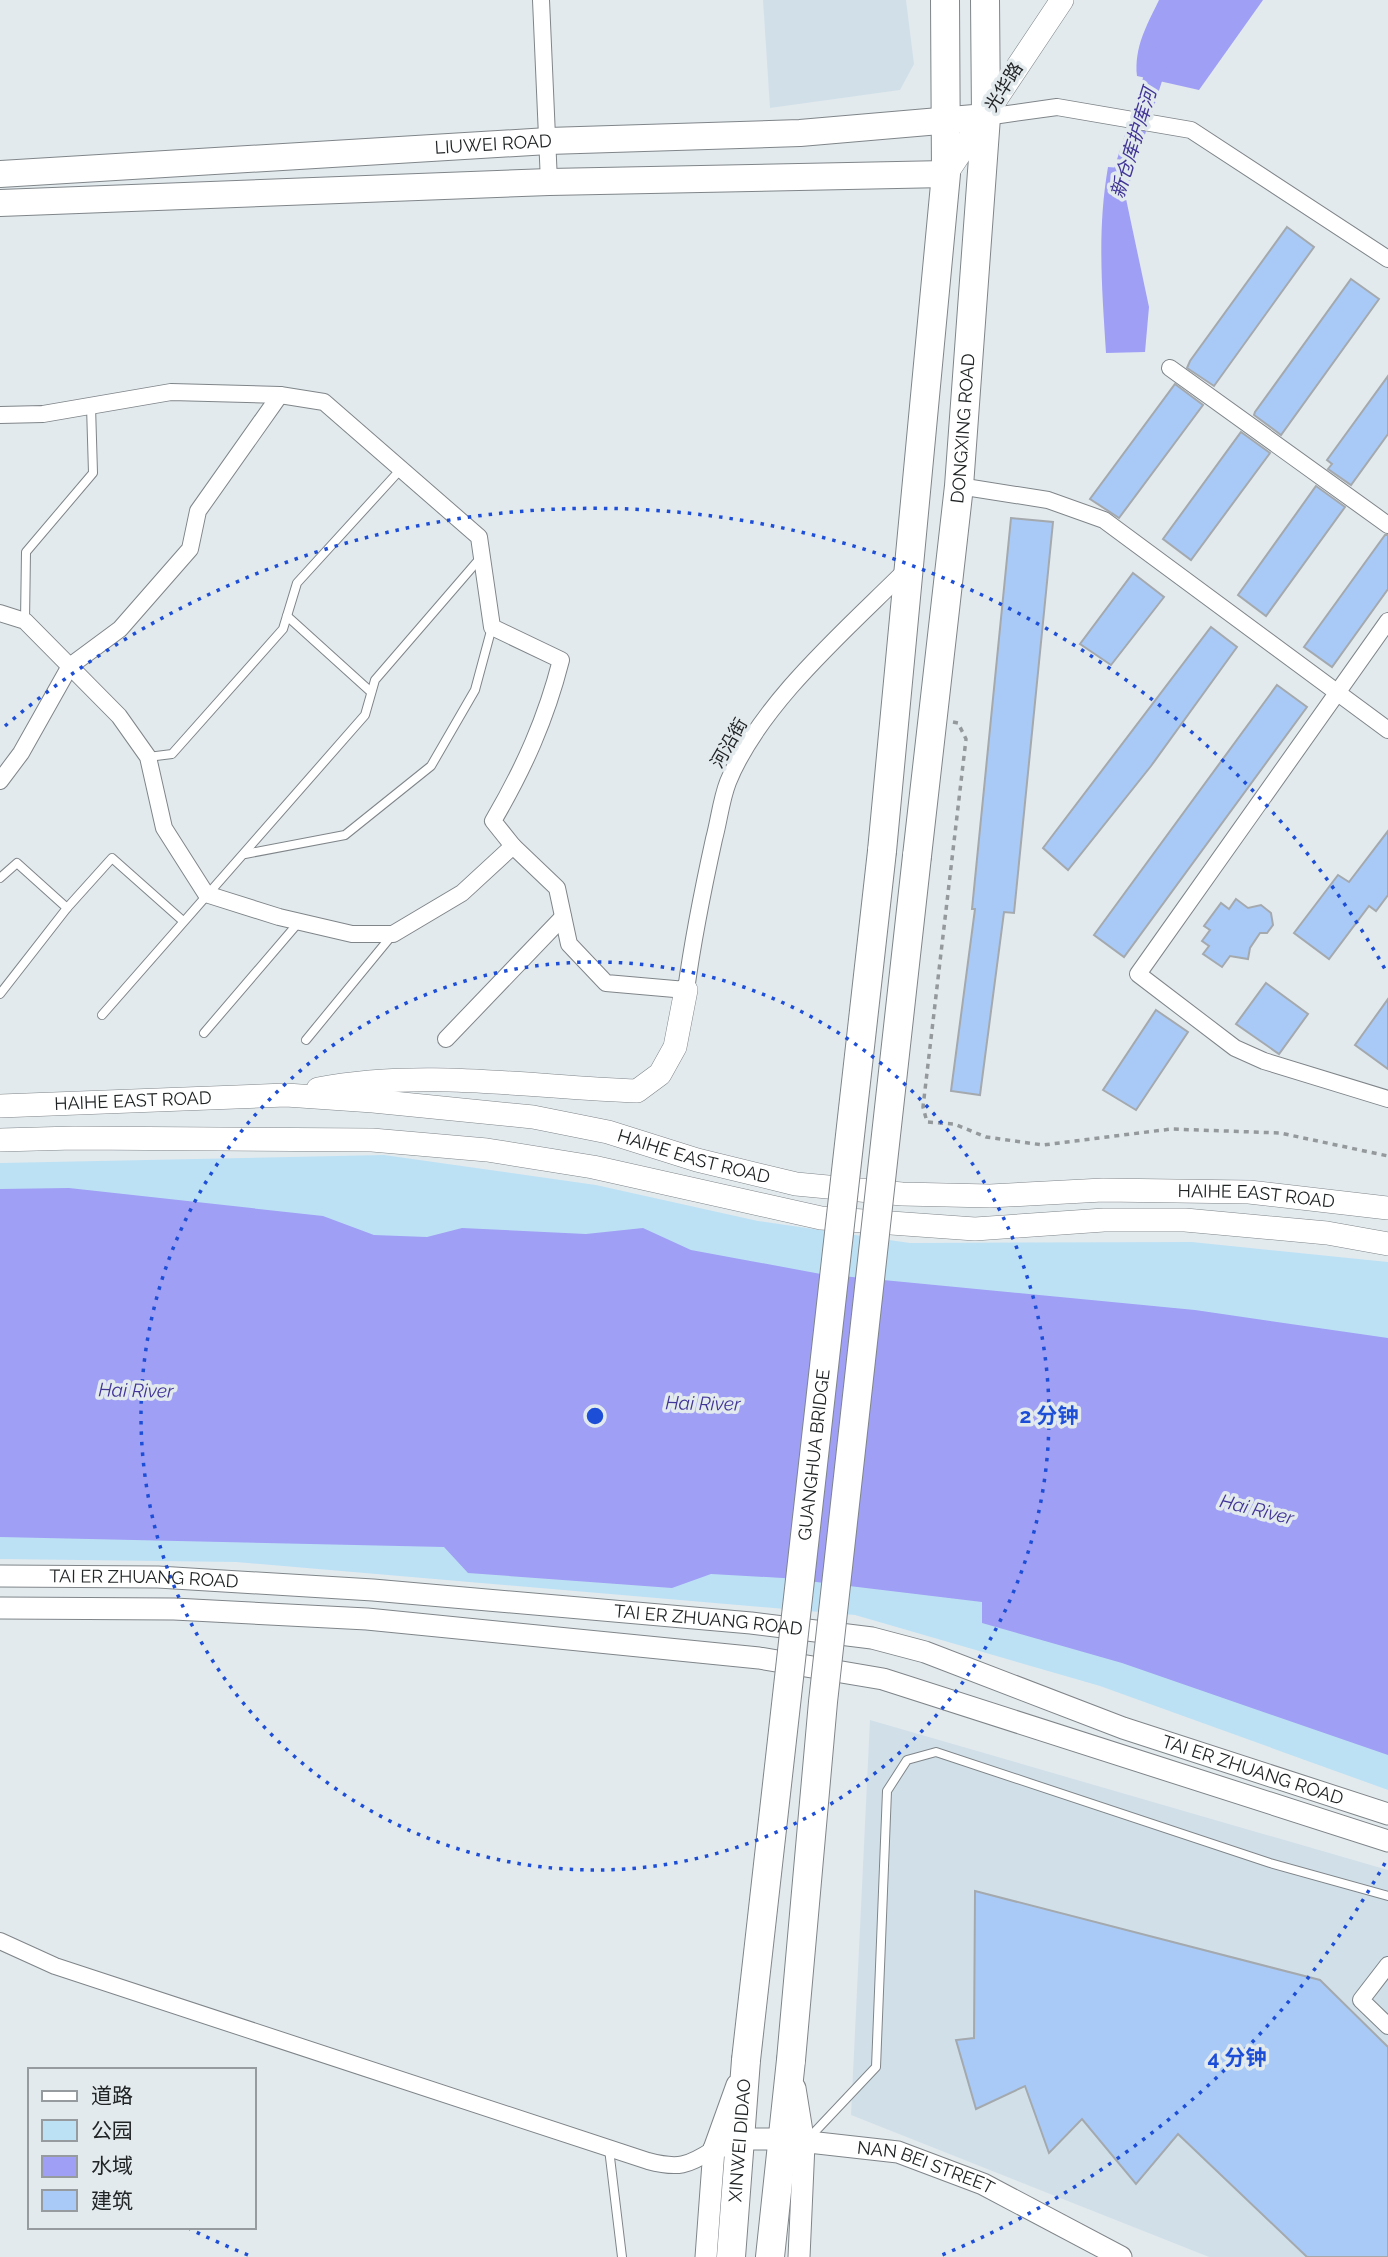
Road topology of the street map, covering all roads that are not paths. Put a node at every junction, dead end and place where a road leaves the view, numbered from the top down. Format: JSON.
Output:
{"nodes":[{"id":1,"x":541,"y":0,"type":"edge"},
{"id":2,"x":945,"y":0,"type":"edge"},
{"id":3,"x":985,"y":0,"type":"edge"},
{"id":4,"x":1062,"y":0,"type":"edge"},
{"id":5,"x":986,"y":117,"type":"junction"},
{"id":6,"x":946,"y":121,"type":"junction"},
{"id":7,"x":548,"y":141,"type":"junction"},
{"id":8,"x":0,"y":174,"type":"edge"},
{"id":9,"x":946,"y":174,"type":"junction"},
{"id":10,"x":549,"y":181,"type":"junction"},
{"id":11,"x":0,"y":203,"type":"edge"},
{"id":12,"x":1388,"y":258,"type":"edge"},
{"id":13,"x":1170,"y":368,"type":"dead end"},
{"id":14,"x":280,"y":395,"type":"junction"},
{"id":15,"x":91,"y":406,"type":"junction"},
{"id":16,"x":0,"y":415,"type":"edge"},
{"id":17,"x":401,"y":469,"type":"junction"},
{"id":18,"x":959,"y":486,"type":"junction"},
{"id":19,"x":1388,"y":525,"type":"edge"},
{"id":20,"x":482,"y":556,"type":"junction"},
{"id":21,"x":908,"y":568,"type":"junction"},
{"id":22,"x":0,"y":613,"type":"edge"},
{"id":23,"x":287,"y":616,"type":"junction"},
{"id":24,"x":26,"y":621,"type":"junction"},
{"id":25,"x":1388,"y":621,"type":"edge"},
{"id":26,"x":492,"y":627,"type":"junction"},
{"id":27,"x":70,"y":666,"type":"junction"},
{"id":28,"x":372,"y":692,"type":"junction"},
{"id":29,"x":1336,"y":692,"type":"junction"},
{"id":30,"x":1388,"y":730,"type":"edge"},
{"id":31,"x":148,"y":757,"type":"junction"},
{"id":32,"x":0,"y":781,"type":"edge"},
{"id":33,"x":513,"y":846,"type":"junction"},
{"id":34,"x":245,"y":854,"type":"junction"},
{"id":35,"x":917,"y":856,"type":"joint"},
{"id":36,"x":0,"y":878,"type":"edge"},
{"id":37,"x":206,"y":894,"type":"junction"},
{"id":38,"x":67,"y":908,"type":"junction"},
{"id":39,"x":564,"y":917,"type":"junction"},
{"id":40,"x":183,"y":921,"type":"junction"},
{"id":41,"x":299,"y":922,"type":"junction"},
{"id":42,"x":393,"y":934,"type":"junction"},
{"id":43,"x":686,"y":990,"type":"junction"},
{"id":44,"x":0,"y":994,"type":"edge"},
{"id":45,"x":102,"y":1014,"type":"dead end"},
{"id":46,"x":204,"y":1033,"type":"dead end"},
{"id":47,"x":446,"y":1039,"type":"dead end"},
{"id":48,"x":306,"y":1040,"type":"dead end"},
{"id":49,"x":286,"y":1095,"type":"junction"},
{"id":50,"x":1388,"y":1099,"type":"edge"},
{"id":51,"x":0,"y":1107,"type":"edge"},
{"id":52,"x":0,"y":1140,"type":"edge"},
{"id":53,"x":1388,"y":1208,"type":"edge"},
{"id":54,"x":1388,"y":1244,"type":"edge"},
{"id":55,"x":0,"y":1576,"type":"edge"},
{"id":56,"x":0,"y":1608,"type":"edge"},
{"id":57,"x":1388,"y":1814,"type":"edge"},
{"id":58,"x":1388,"y":1841,"type":"edge"},
{"id":59,"x":1388,"y":1896,"type":"edge"},
{"id":60,"x":0,"y":1941,"type":"edge"},
{"id":61,"x":1388,"y":1965,"type":"edge"},
{"id":62,"x":1388,"y":2026,"type":"edge"},
{"id":63,"x":746,"y":2060,"type":"junction"},
{"id":64,"x":742,"y":2139,"type":"junction"},
{"id":65,"x":793,"y":2141,"type":"junction"},
{"id":66,"x":609,"y":2149,"type":"junction"},
{"id":67,"x":714,"y":2149,"type":"junction"},
{"id":68,"x":730,"y":2250,"type":"edge"},
{"id":69,"x":622,"y":2257,"type":"edge"},
{"id":70,"x":706,"y":2257,"type":"edge"},
{"id":71,"x":770,"y":2257,"type":"edge"},
{"id":72,"x":799,"y":2257,"type":"edge"},
{"id":73,"x":1121,"y":2257,"type":"edge"}],
"edges":[{"from":1,"to":7,"type":"street"},
{"from":2,"to":6,"type":"highway"},
{"from":3,"to":5,"type":"highway","name":"DONGXING ROAD"},
{"from":4,"to":5,"type":"main road","name":"光华路"},
{"from":5,"to":6,"type":"main road","name":"LIUWEI ROAD"},
{"from":5,"to":9,"type":"main road","name":"光华路"},
{"from":5,"to":12,"type":"street"},
{"from":5,"to":18,"type":"highway","name":"DONGXING ROAD"},
{"from":6,"to":7,"type":"main road","name":"LIUWEI ROAD"},
{"from":6,"to":9,"type":"highway"},
{"from":7,"to":8,"type":"main road","name":"LIUWEI ROAD"},
{"from":7,"to":10,"type":"street"},
{"from":9,"to":10,"type":"main road"},
{"from":9,"to":21,"type":"highway"},
{"from":10,"to":11,"type":"main road"},
{"from":13,"to":19,"type":"street"},
{"from":14,"to":15,"type":"street"},
{"from":14,"to":17,"type":"street"},
{"from":14,"to":27,"type":"street"},
{"from":15,"to":16,"type":"street"},
{"from":15,"to":24,"type":"lane"},
{"from":17,"to":20,"type":"street"},
{"from":17,"to":23,"type":"lane"},
{"from":18,"to":29,"type":"street"},
{"from":18,"to":35,"type":"highway","name":"DONGXING ROAD"},
{"from":20,"to":26,"type":"street"},
{"from":20,"to":28,"type":"lane"},
{"from":21,"to":43,"type":"street","name":"河沿街"},
{"from":21,"to":63,"type":"highway","name":"GUANGHUA BRIDGE","bridge":true},
{"from":22,"to":24,"type":"street"},
{"from":23,"to":28,"type":"lane"},
{"from":23,"to":31,"type":"lane"},
{"from":24,"to":27,"type":"street"},
{"from":25,"to":29,"type":"street"},
{"from":26,"to":33,"type":"street"},
{"from":26,"to":34,"type":"lane"},
{"from":27,"to":31,"type":"street"},
{"from":27,"to":32,"type":"street"},
{"from":28,"to":34,"type":"lane"},
{"from":29,"to":30,"type":"street"},
{"from":29,"to":50,"type":"street"},
{"from":31,"to":37,"type":"street"},
{"from":33,"to":39,"type":"street"},
{"from":33,"to":42,"type":"street"},
{"from":34,"to":37,"type":"lane"},
{"from":35,"to":65,"type":"highway","name":"GUANGHUA BRIDGE","bridge":true},
{"from":36,"to":38,"type":"lane"},
{"from":37,"to":40,"type":"lane"},
{"from":37,"to":41,"type":"street"},
{"from":38,"to":40,"type":"lane"},
{"from":38,"to":44,"type":"lane"},
{"from":39,"to":43,"type":"street"},
{"from":39,"to":47,"type":"street"},
{"from":40,"to":45,"type":"lane"},
{"from":41,"to":42,"type":"street"},
{"from":41,"to":46,"type":"lane"},
{"from":42,"to":48,"type":"lane"},
{"from":43,"to":49,"type":"main road"},
{"from":49,"to":51,"type":"main road","name":"HAIHE EAST ROAD"},
{"from":49,"to":53,"type":"main road","name":"HAIHE EAST ROAD"},
{"from":52,"to":54,"type":"main road","name":"HAIHE EAST ROAD"},
{"from":55,"to":57,"type":"street","name":"TAI ER ZHUANG ROAD"},
{"from":56,"to":58,"type":"street","name":"TAI ER ZHUANG ROAD"},
{"from":59,"to":65,"type":"lane"},
{"from":60,"to":66,"type":"street"},
{"from":61,"to":62,"type":"street"},
{"from":63,"to":64,"type":"highway","name":"XINWEI DIDAO"},
{"from":63,"to":67,"type":"street","name":"XINWEI DIDAO"},
{"from":64,"to":65,"type":"street","name":"NAN BEI STREET"},
{"from":64,"to":67,"type":"street","name":"NAN BEI STREET"},
{"from":64,"to":68,"type":"highway","name":"XINWEI DIDAO"},
{"from":65,"to":71,"type":"highway"},
{"from":65,"to":72,"type":"street"},
{"from":65,"to":73,"type":"street","name":"NAN BEI STREET"},
{"from":66,"to":67,"type":"street"},
{"from":66,"to":69,"type":"lane"},
{"from":67,"to":70,"type":"street","name":"XINWEI DIDAO"}]}
